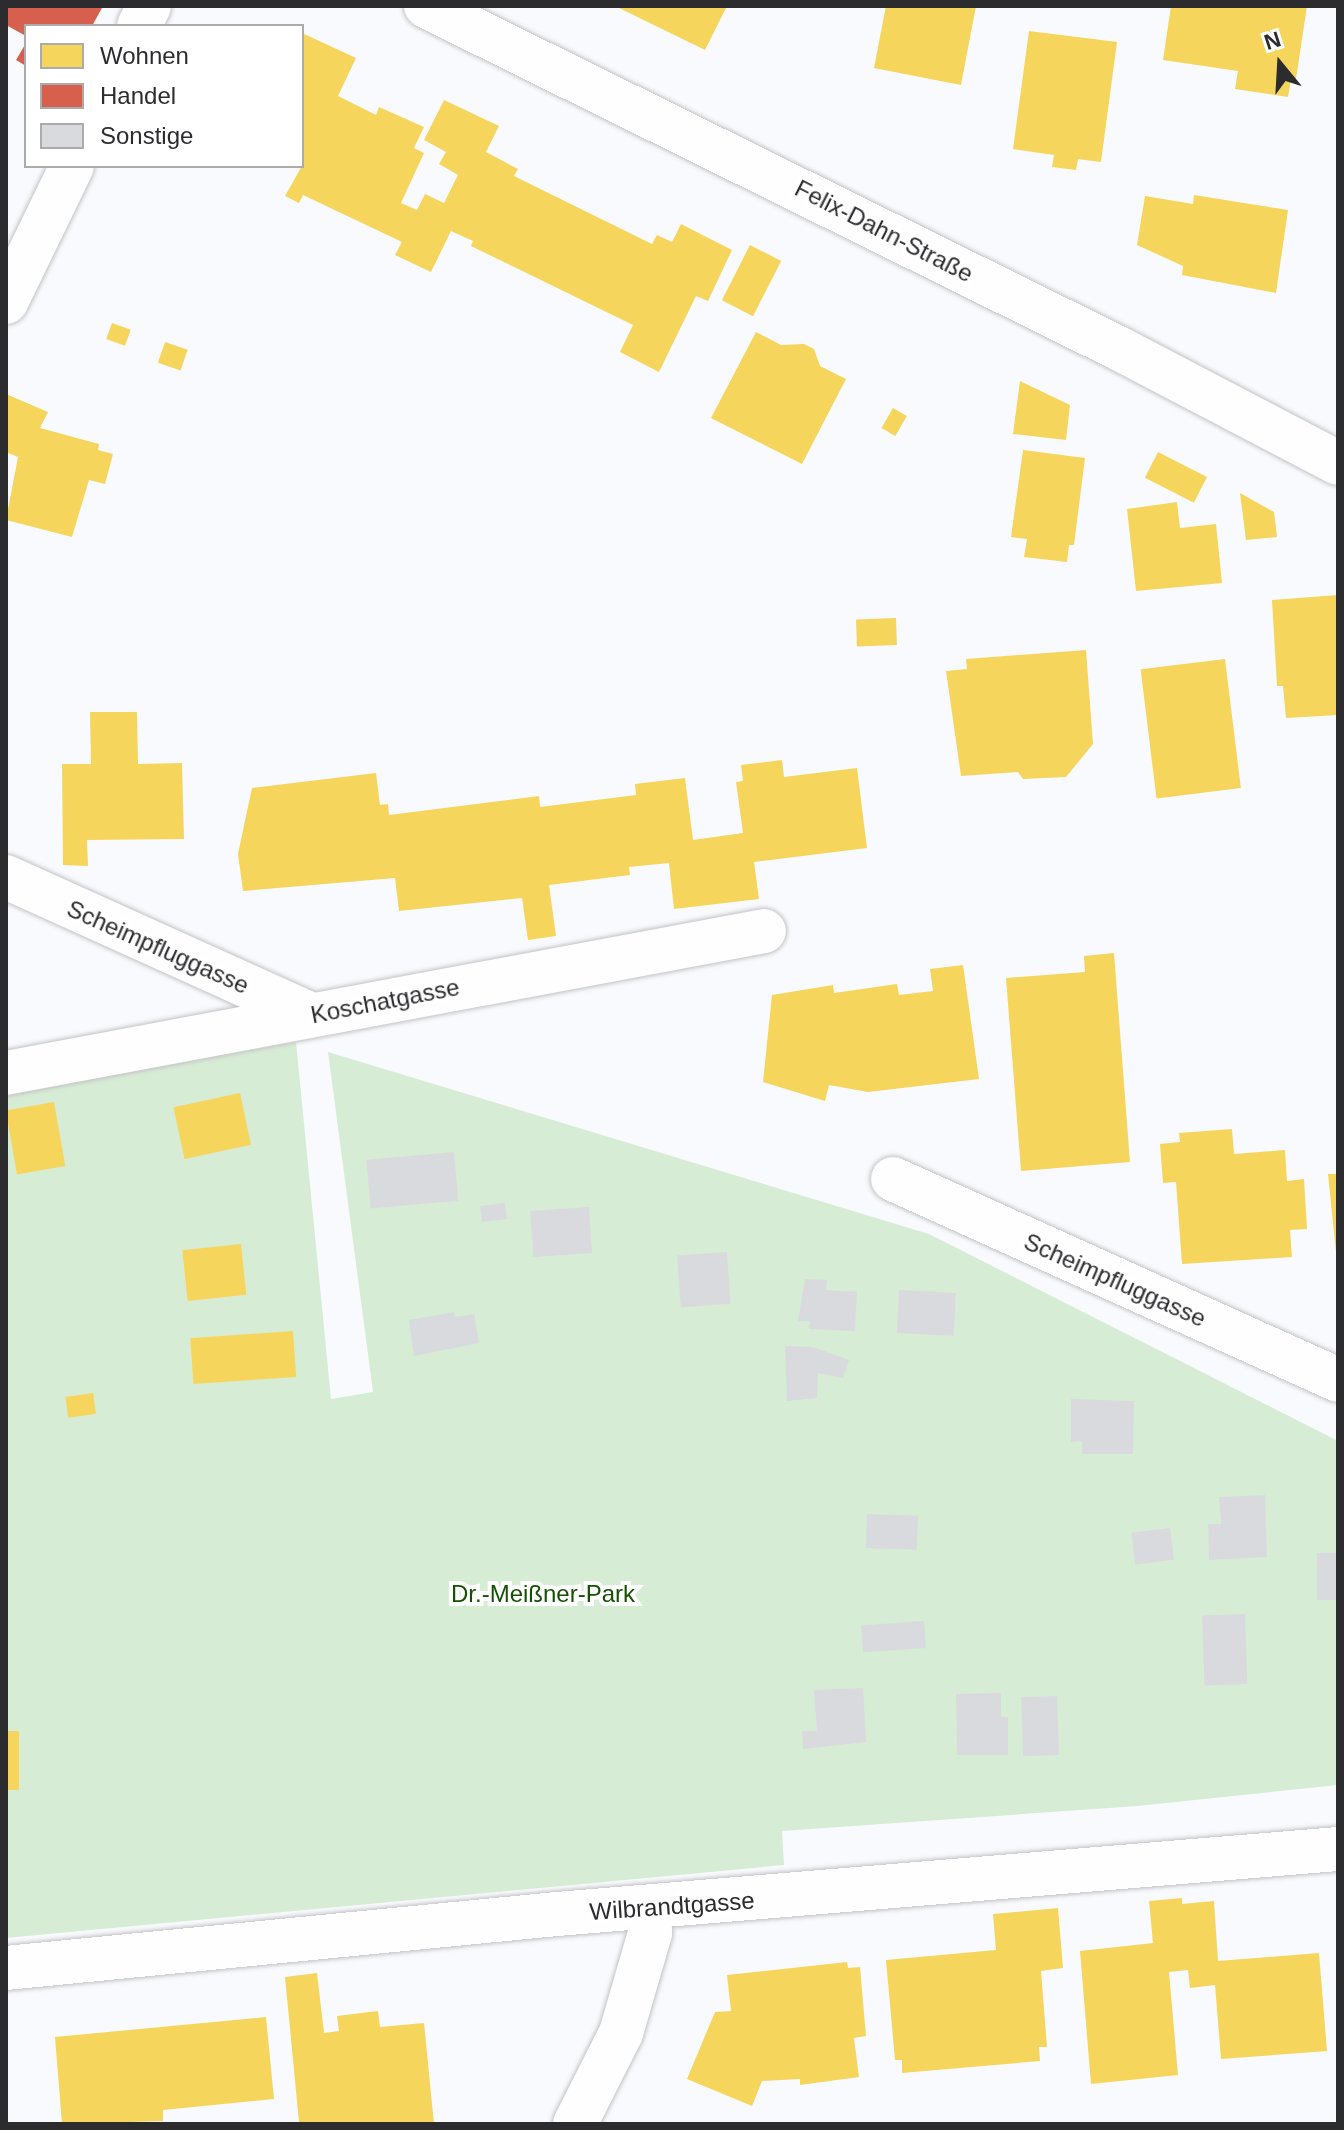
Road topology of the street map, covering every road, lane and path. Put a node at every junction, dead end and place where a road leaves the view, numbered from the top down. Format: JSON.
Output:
{"nodes":[{"id":1,"x":149,"y":6,"type":"edge"},
{"id":2,"x":426,"y":6,"type":"edge"},
{"id":3,"x":140,"y":24,"type":"edge"},
{"id":4,"x":71,"y":168,"type":"edge"},
{"id":5,"x":6,"y":302,"type":"edge"},
{"id":6,"x":1338,"y":463,"type":"edge"},
{"id":7,"x":6,"y":877,"type":"edge"},
{"id":8,"x":764,"y":931,"type":"dead end"},
{"id":9,"x":311,"y":1015,"type":"junction"},
{"id":10,"x":6,"y":1073,"type":"edge"},
{"id":11,"x":893,"y":1179,"type":"dead end"},
{"id":12,"x":1338,"y":1380,"type":"edge"},
{"id":13,"x":1338,"y":1849,"type":"edge"},
{"id":14,"x":649,"y":1908,"type":"junction"},
{"id":15,"x":6,"y":1968,"type":"edge"},
{"id":16,"x":575,"y":2124,"type":"edge"}],
"edges":[{"from":1,"to":3,"type":"street"},
{"from":2,"to":6,"type":"street","name":"Felix-Dahn-Straße"},
{"from":4,"to":5,"type":"street"},
{"from":7,"to":9,"type":"street","name":"Scheimpfluggasse"},
{"from":8,"to":9,"type":"street","name":"Koschatgasse"},
{"from":9,"to":10,"type":"street","name":"Koschatgasse"},
{"from":11,"to":12,"type":"street","name":"Scheimpfluggasse"},
{"from":13,"to":14,"type":"street","name":"Wilbrandtgasse"},
{"from":14,"to":15,"type":"street","name":"Wilbrandtgasse"},
{"from":14,"to":16,"type":"street"}]}
